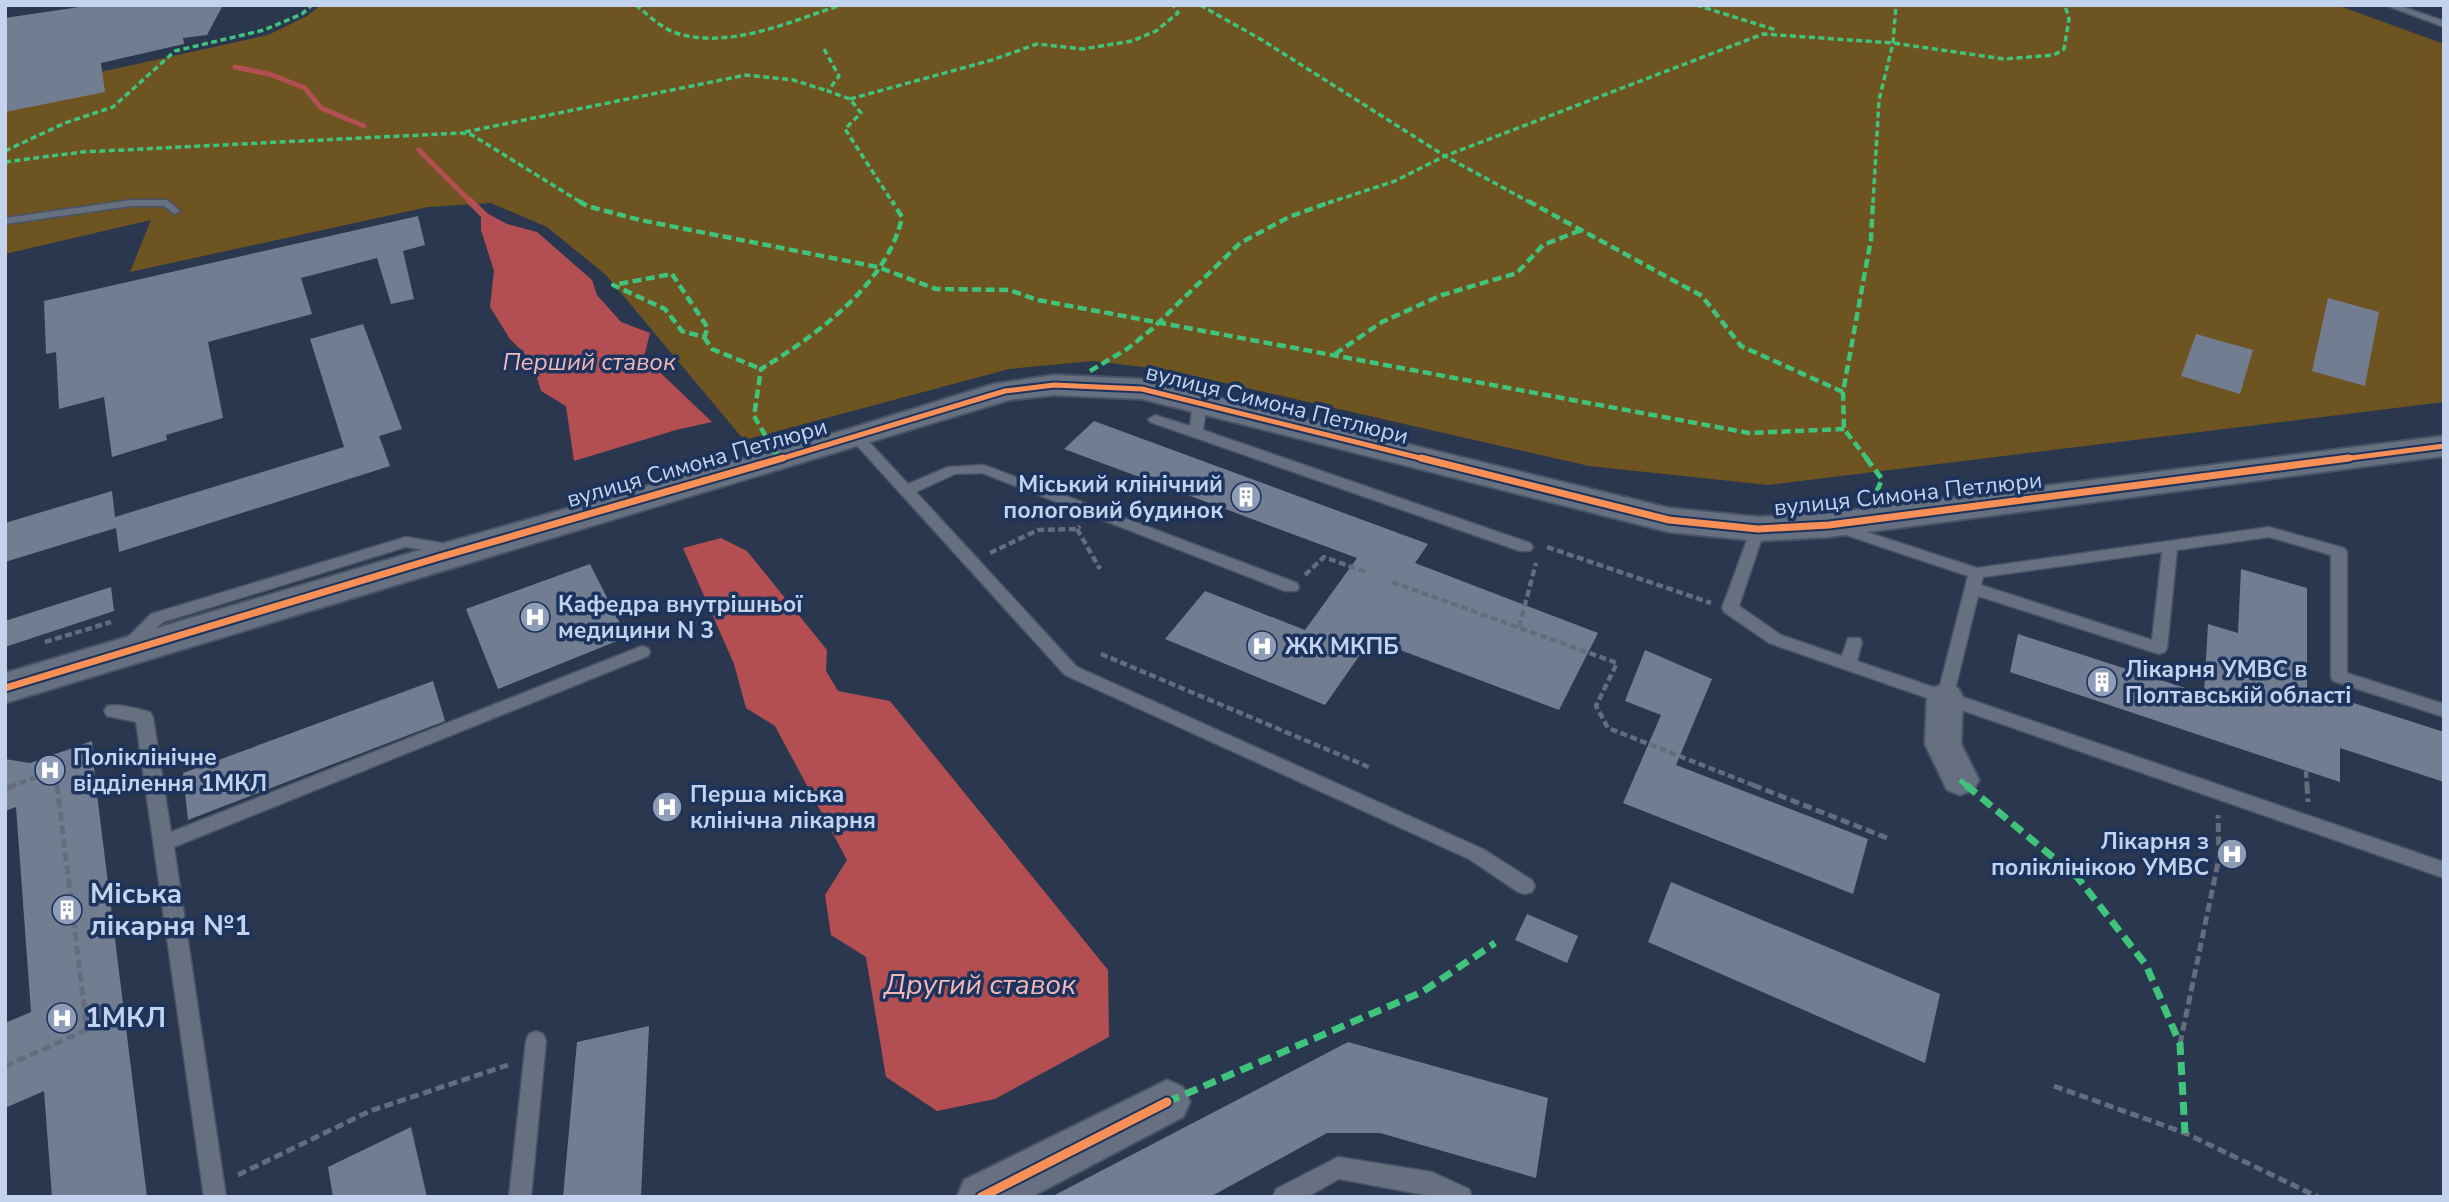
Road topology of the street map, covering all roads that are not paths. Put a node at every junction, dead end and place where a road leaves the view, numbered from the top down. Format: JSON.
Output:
{"nodes":[{"id":1,"x":2389,"y":5,"type":"edge"},
{"id":2,"x":2444,"y":24,"type":"edge"},
{"id":3,"x":174,"y":211,"type":"dead end"},
{"id":4,"x":5,"y":221,"type":"edge"},
{"id":5,"x":1198,"y":418,"type":"junction"},
{"id":6,"x":1155,"y":419,"type":"dead end"},
{"id":7,"x":857,"y":437,"type":"junction"},
{"id":8,"x":2444,"y":446,"type":"edge"},
{"id":9,"x":906,"y":491,"type":"junction"},
{"id":10,"x":1829,"y":525,"type":"junction"},
{"id":11,"x":1758,"y":529,"type":"junction"},
{"id":12,"x":1525,"y":547,"type":"dead end"},
{"id":13,"x":2170,"y":547,"type":"junction"},
{"id":14,"x":1974,"y":581,"type":"junction"},
{"id":15,"x":1291,"y":587,"type":"road end"},
{"id":16,"x":1854,"y":642,"type":"dead end"},
{"id":17,"x":642,"y":652,"type":"dead end"},
{"id":18,"x":1848,"y":663,"type":"junction"},
{"id":19,"x":5,"y":688,"type":"edge"},
{"id":20,"x":1945,"y":697,"type":"junction"},
{"id":21,"x":2444,"y":710,"type":"edge"},
{"id":22,"x":113,"y":711,"type":"dead end"},
{"id":23,"x":1960,"y":780,"type":"dead end"},
{"id":24,"x":164,"y":843,"type":"junction"},
{"id":25,"x":2444,"y":870,"type":"edge"},
{"id":26,"x":1525,"y":886,"type":"dead end"},
{"id":27,"x":536,"y":1048,"type":"road end"},
{"id":28,"x":1167,"y":1102,"type":"dead end"},
{"id":29,"x":214,"y":1192,"type":"edge"},
{"id":30,"x":520,"y":1197,"type":"edge"},
{"id":31,"x":981,"y":1197,"type":"edge"},
{"id":32,"x":1284,"y":1197,"type":"edge"},
{"id":33,"x":1461,"y":1197,"type":"edge"}],
"edges":[{"from":1,"to":2,"type":"lane"},
{"from":3,"to":4,"type":"lane"},
{"from":5,"to":6,"type":"lane"},
{"from":5,"to":7,"type":"street","name":"вулиця Симона Петлюри"},
{"from":5,"to":11,"type":"street","name":"вулиця Симона Петлюри"},
{"from":5,"to":12,"type":"lane"},
{"from":7,"to":9,"type":"lane"},
{"from":7,"to":19,"type":"street","name":"вулиця Симона Петлюри"},
{"from":8,"to":10,"type":"street","name":"вулиця Симона Петлюри"},
{"from":9,"to":15,"type":"lane"},
{"from":9,"to":26,"type":"lane"},
{"from":10,"to":11,"type":"street","name":"вулиця Симона Петлюри"},
{"from":10,"to":14,"type":"lane"},
{"from":11,"to":18,"type":"lane"},
{"from":13,"to":14,"type":"lane"},
{"from":13,"to":14,"type":"lane"},
{"from":13,"to":21,"type":"lane"},
{"from":14,"to":20,"type":"lane"},
{"from":16,"to":18,"type":"lane"},
{"from":17,"to":24,"type":"lane"},
{"from":18,"to":20,"type":"lane"},
{"from":20,"to":23,"type":"street"},
{"from":20,"to":25,"type":"lane"},
{"from":22,"to":24,"type":"lane"},
{"from":24,"to":29,"type":"lane"},
{"from":27,"to":30,"type":"lane"},
{"from":28,"to":31,"type":"street"},
{"from":32,"to":33,"type":"lane"}]}
